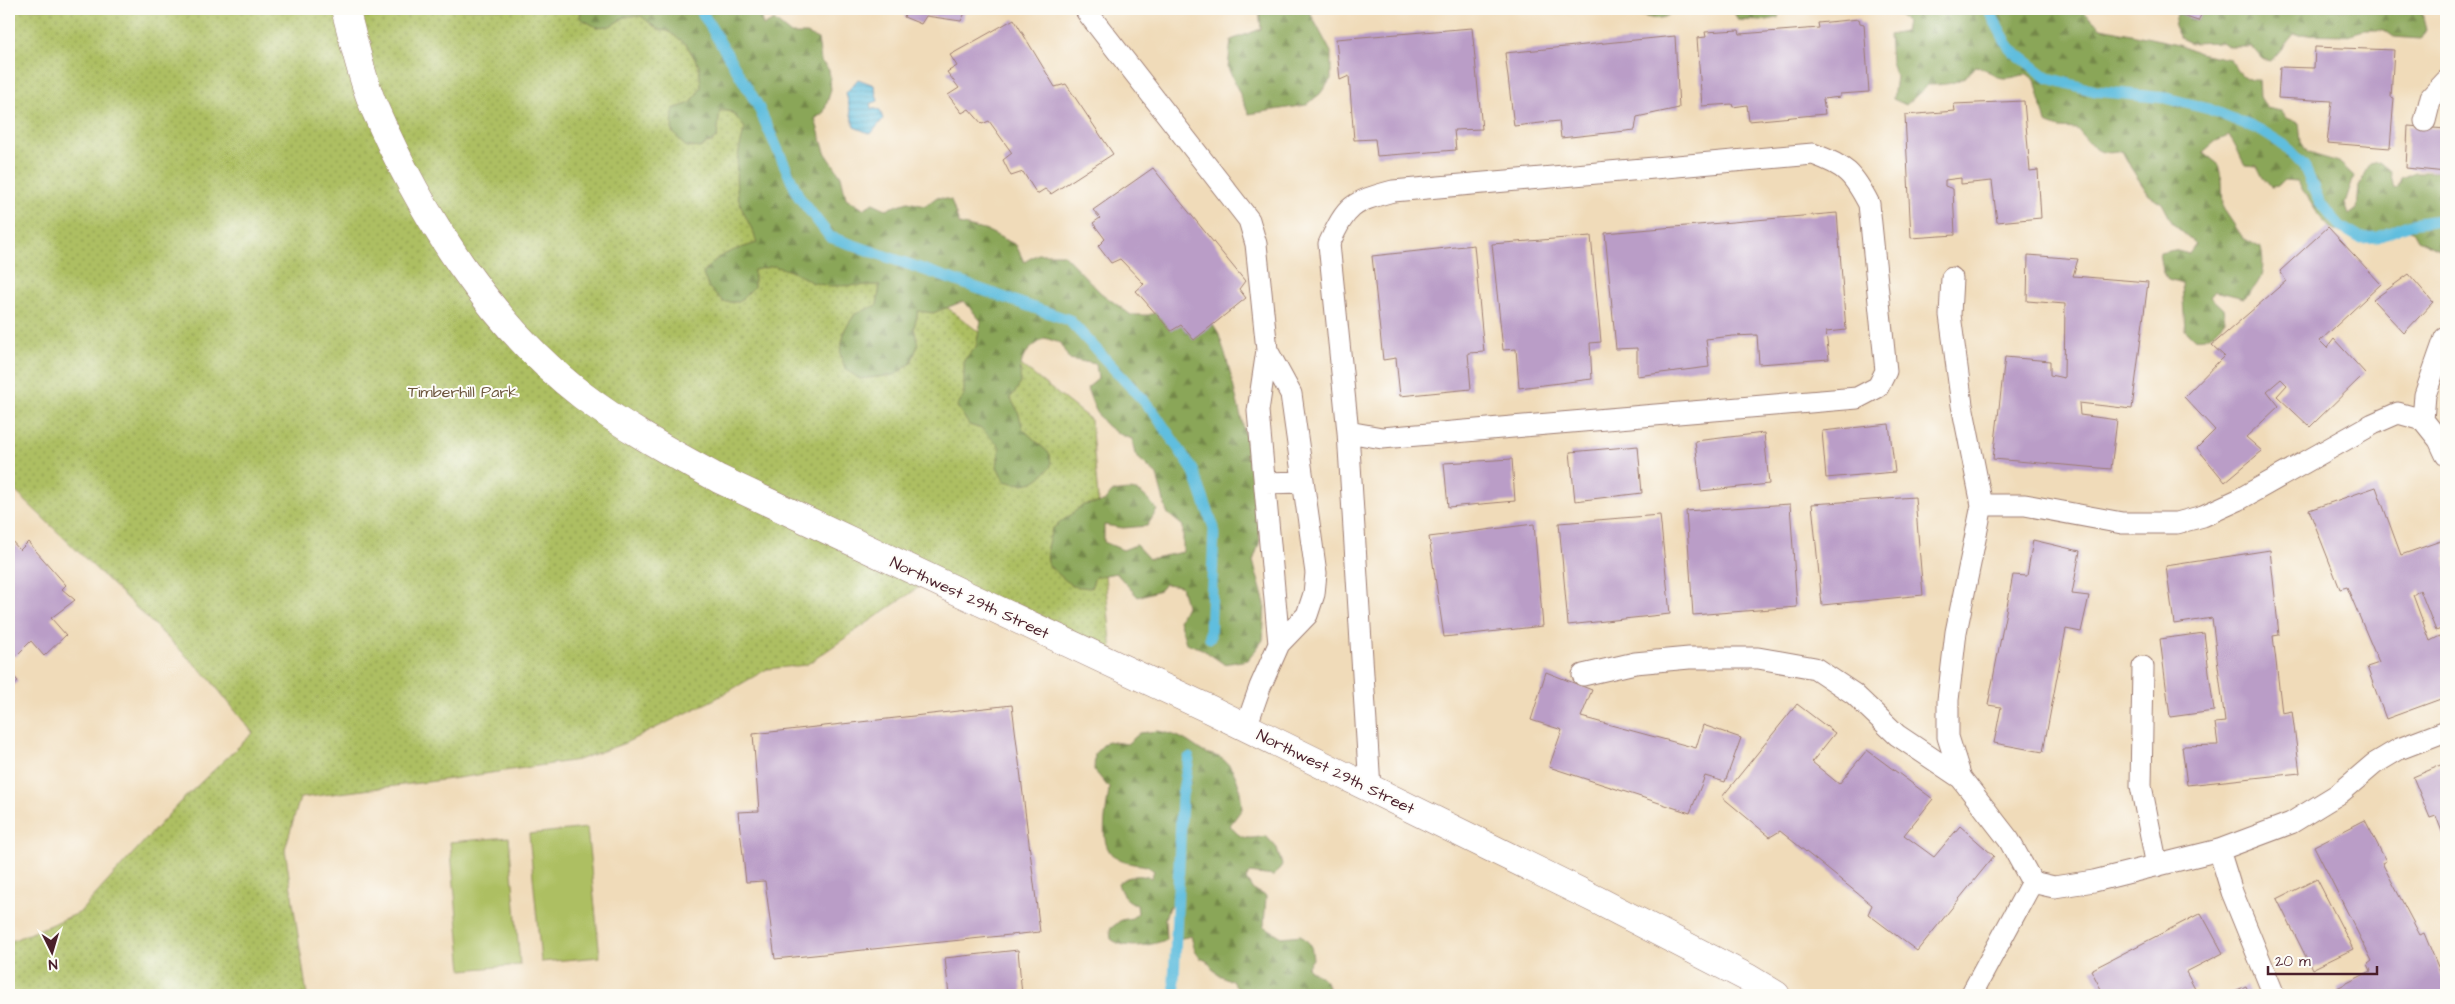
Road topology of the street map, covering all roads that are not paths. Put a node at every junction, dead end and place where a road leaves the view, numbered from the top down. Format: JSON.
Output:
{"nodes":[{"id":1,"x":345,"y":9,"type":"edge"},
{"id":2,"x":1088,"y":9,"type":"edge"},
{"id":3,"x":2446,"y":81,"type":"edge"},
{"id":4,"x":2425,"y":120,"type":"dead end"},
{"id":5,"x":1952,"y":278,"type":"dead end"},
{"id":6,"x":2445,"y":338,"type":"dead end"},
{"id":7,"x":1267,"y":350,"type":"junction"},
{"id":8,"x":2423,"y":420,"type":"junction"},
{"id":9,"x":1348,"y":432,"type":"junction"},
{"id":10,"x":2446,"y":455,"type":"edge"},
{"id":11,"x":1304,"y":482,"type":"junction"},
{"id":12,"x":1265,"y":483,"type":"junction"},
{"id":13,"x":1982,"y":505,"type":"junction"},
{"id":14,"x":1279,"y":644,"type":"junction"},
{"id":15,"x":2143,"y":667,"type":"dead end"},
{"id":16,"x":1583,"y":675,"type":"dead end"},
{"id":17,"x":1246,"y":727,"type":"junction"},
{"id":18,"x":2446,"y":731,"type":"edge"},
{"id":19,"x":1961,"y":778,"type":"junction"},
{"id":20,"x":1370,"y":788,"type":"junction"},
{"id":21,"x":2219,"y":850,"type":"junction"},
{"id":22,"x":2158,"y":866,"type":"junction"},
{"id":23,"x":2032,"y":882,"type":"junction"},
{"id":24,"x":1776,"y":995,"type":"edge"},
{"id":25,"x":1971,"y":995,"type":"edge"},
{"id":26,"x":2274,"y":995,"type":"edge"}],
"edges":[{"from":1,"to":17,"type":"street","name":"Northwest 29th Street"},
{"from":2,"to":7,"type":"lane"},
{"from":3,"to":4,"type":"lane"},
{"from":5,"to":13,"type":"lane"},
{"from":6,"to":8,"type":"lane"},
{"from":7,"to":11,"type":"lane"},
{"from":7,"to":12,"type":"lane"},
{"from":8,"to":10,"type":"lane"},
{"from":8,"to":13,"type":"lane"},
{"from":9,"to":9,"type":"lane"},
{"from":9,"to":20,"type":"lane"},
{"from":11,"to":12,"type":"lane"},
{"from":11,"to":14,"type":"lane"},
{"from":12,"to":14,"type":"lane"},
{"from":13,"to":19,"type":"lane"},
{"from":14,"to":17,"type":"lane"},
{"from":15,"to":22,"type":"lane"},
{"from":16,"to":19,"type":"lane"},
{"from":17,"to":20,"type":"street","name":"Northwest 29th Street"},
{"from":18,"to":21,"type":"lane"},
{"from":19,"to":23,"type":"lane"},
{"from":20,"to":24,"type":"street","name":"Northwest 29th Street"},
{"from":21,"to":22,"type":"lane"},
{"from":21,"to":26,"type":"lane"},
{"from":22,"to":23,"type":"lane"},
{"from":23,"to":25,"type":"lane"}]}
